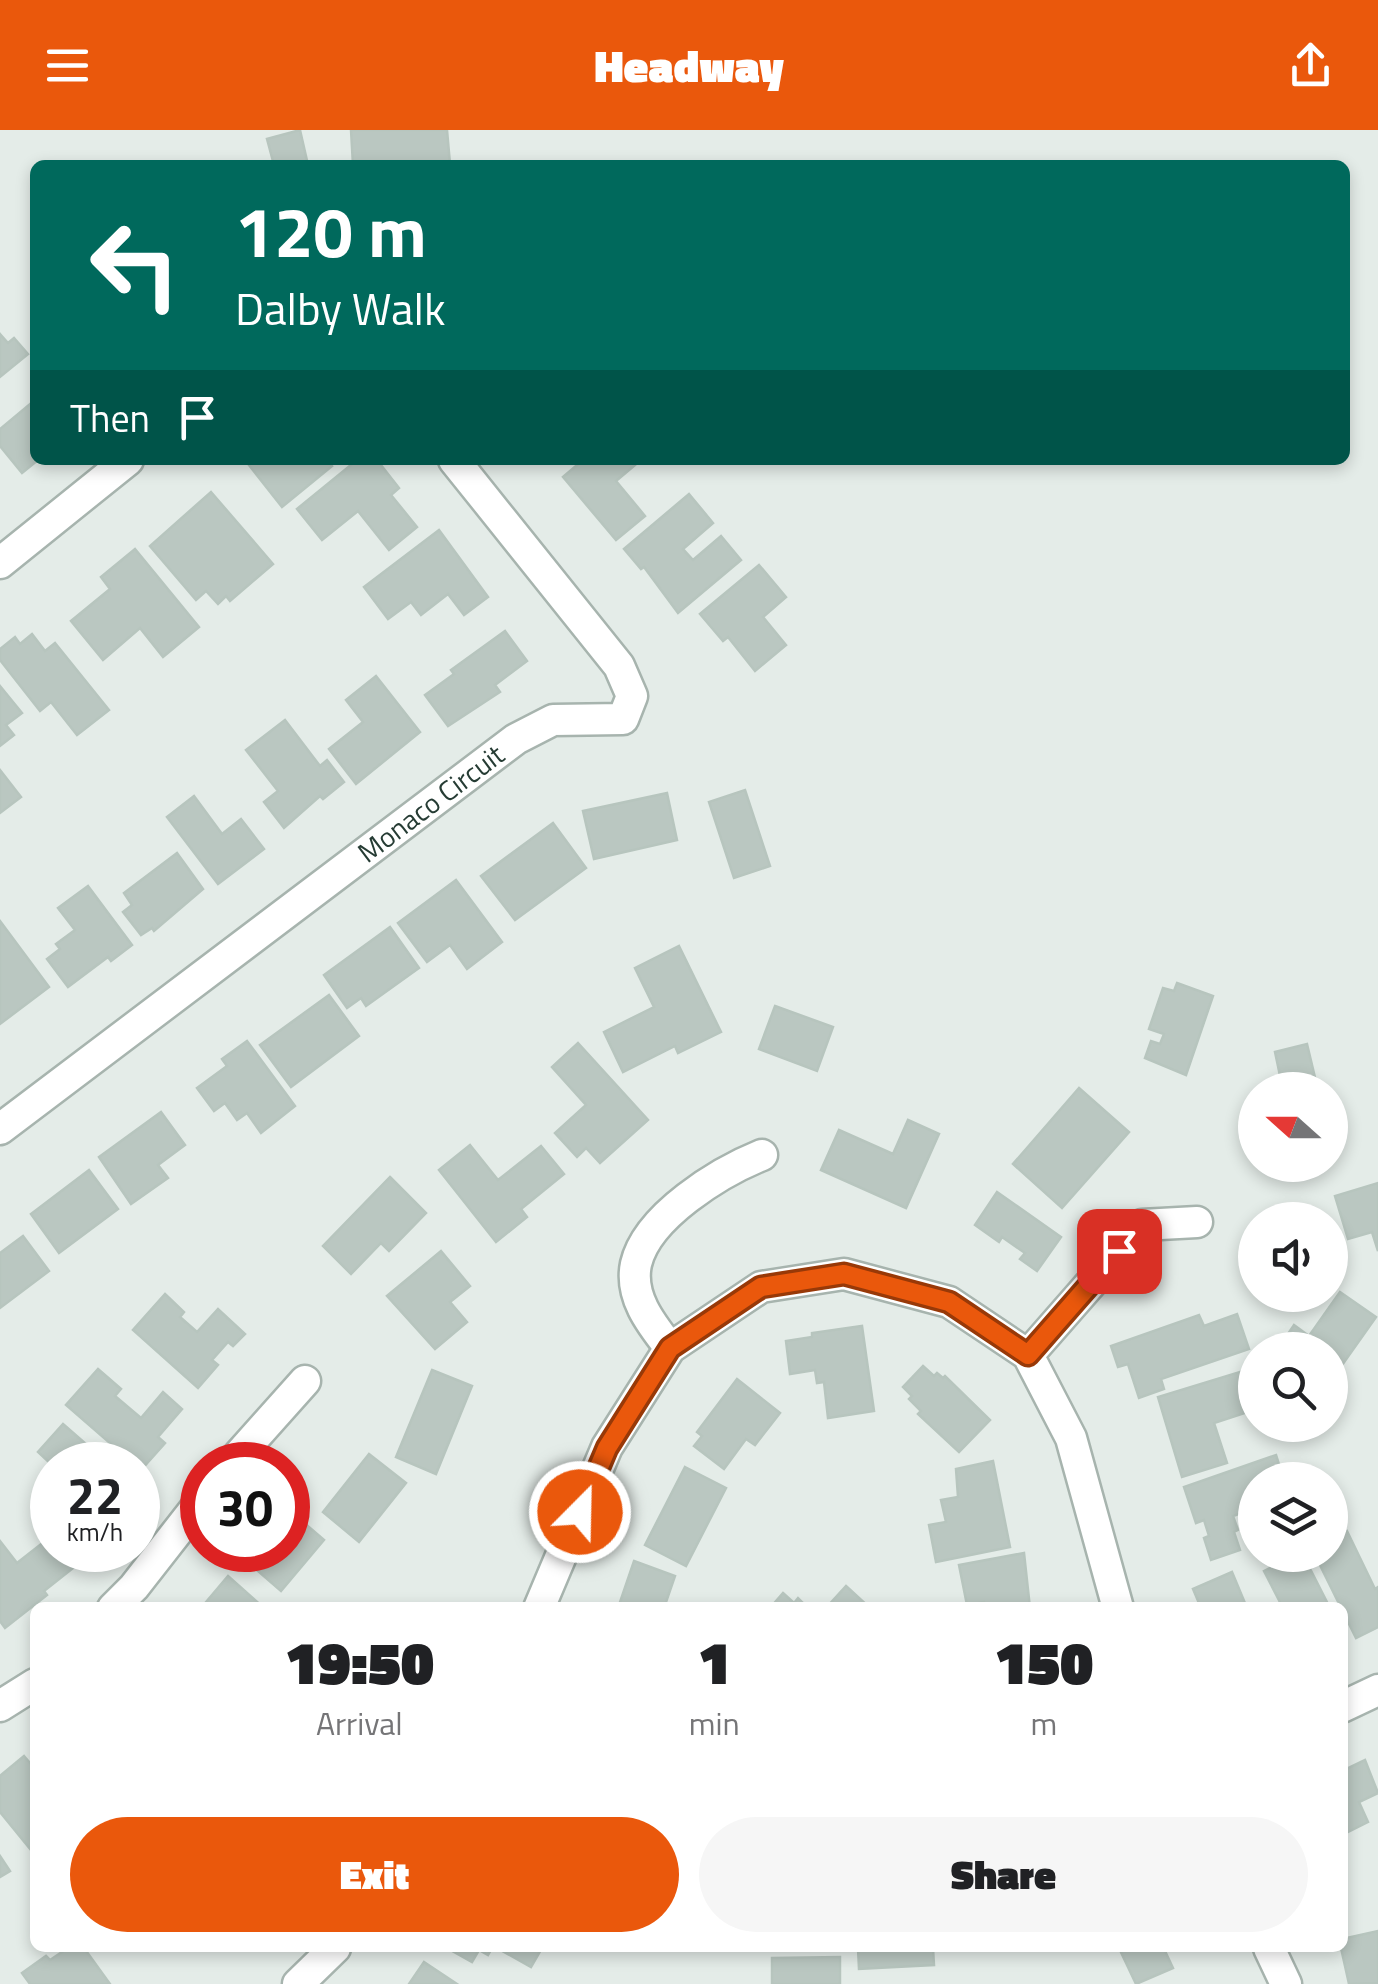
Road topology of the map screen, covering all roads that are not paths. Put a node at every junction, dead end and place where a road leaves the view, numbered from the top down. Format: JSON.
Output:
{"nodes":[{"id":1,"x":122,"y":465,"type":"edge"},
{"id":2,"x":458,"y":465,"type":"edge"},
{"id":3,"x":0,"y":562,"type":"edge"},
{"id":4,"x":0,"y":1128,"type":"edge"},
{"id":5,"x":762,"y":1155,"type":"dead end"},
{"id":6,"x":1197,"y":1222,"type":"dead end"},
{"id":7,"x":670,"y":1348,"type":"junction"},
{"id":8,"x":1028,"y":1355,"type":"junction"},
{"id":9,"x":305,"y":1381,"type":"dead end"},
{"id":10,"x":251,"y":1442,"type":"edge"},
{"id":11,"x":180,"y":1528,"type":"edge"},
{"id":12,"x":119,"y":1602,"type":"edge"},
{"id":13,"x":542,"y":1602,"type":"edge"},
{"id":14,"x":1116,"y":1602,"type":"edge"},
{"id":15,"x":1378,"y":1690,"type":"edge"},
{"id":16,"x":30,"y":1691,"type":"edge"},
{"id":17,"x":1348,"y":1704,"type":"edge"},
{"id":18,"x":0,"y":1706,"type":"edge"},
{"id":19,"x":325,"y":1952,"type":"edge"},
{"id":20,"x":1271,"y":1952,"type":"edge"},
{"id":21,"x":298,"y":1984,"type":"edge"},
{"id":22,"x":1286,"y":1984,"type":"edge"}],
"edges":[{"from":1,"to":3,"type":"street"},
{"from":2,"to":4,"type":"street","name":"Monaco Circuit"},
{"from":5,"to":7,"type":"street"},
{"from":6,"to":8,"type":"street"},
{"from":7,"to":8,"type":"street"},
{"from":7,"to":13,"type":"street"},
{"from":8,"to":14,"type":"street"},
{"from":9,"to":10,"type":"street"},
{"from":11,"to":12,"type":"street"},
{"from":15,"to":17,"type":"street"},
{"from":16,"to":18,"type":"street"},
{"from":19,"to":21,"type":"street"},
{"from":20,"to":22,"type":"street"}]}
